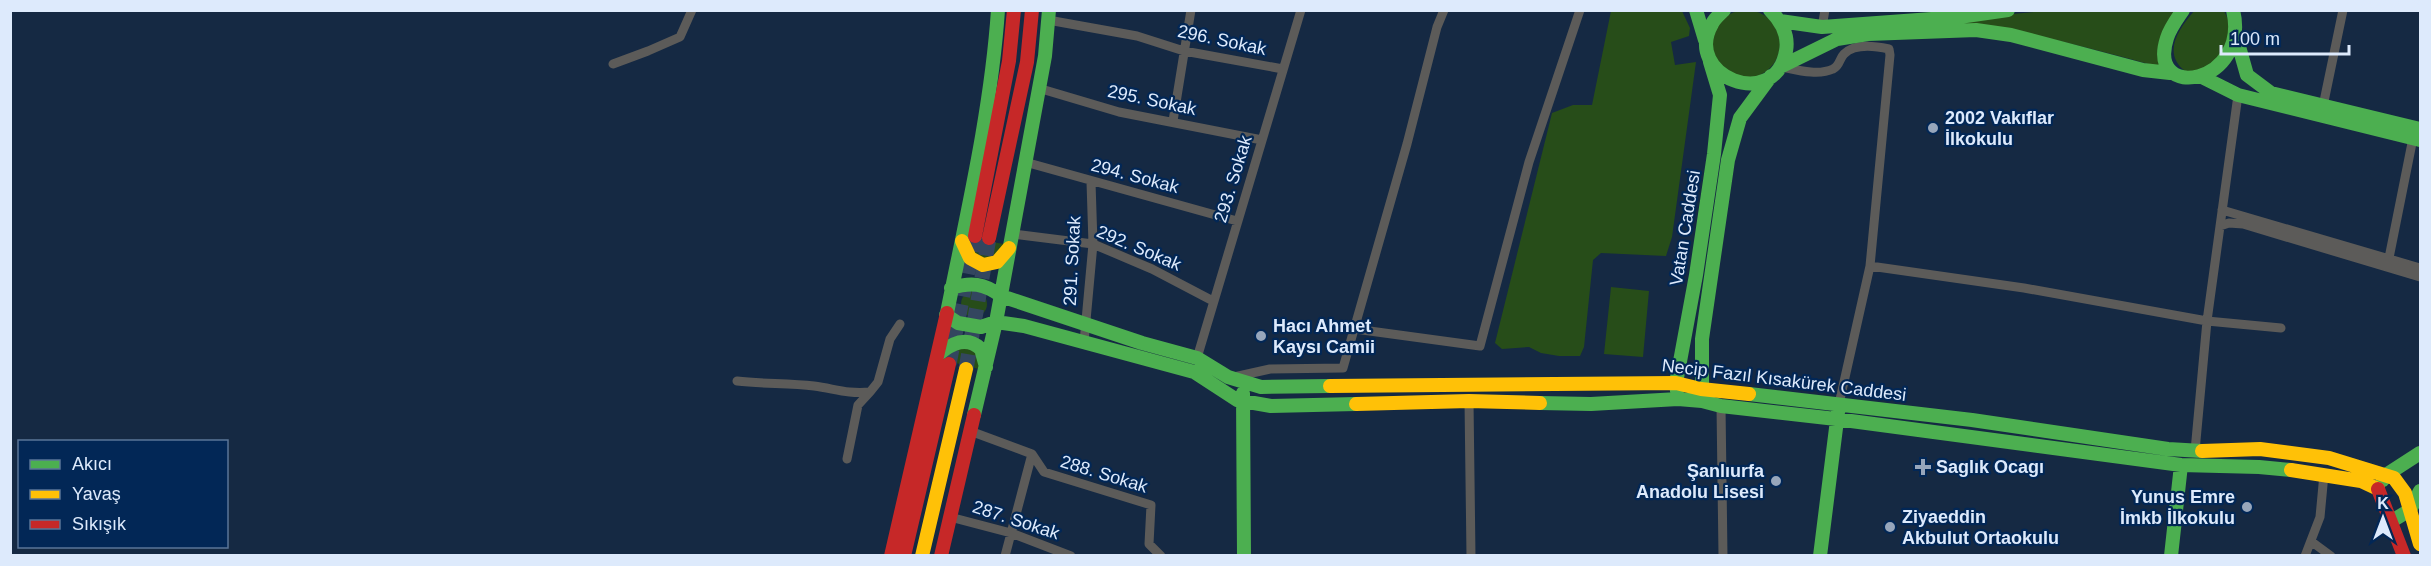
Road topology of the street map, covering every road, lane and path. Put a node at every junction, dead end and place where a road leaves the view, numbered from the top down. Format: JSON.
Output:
{"nodes":[{"id":1,"x":692,"y":10,"type":"edge"},
{"id":2,"x":998,"y":10,"type":"edge"},
{"id":3,"x":1014,"y":10,"type":"edge"},
{"id":4,"x":1032,"y":10,"type":"edge"},
{"id":5,"x":1191,"y":10,"type":"edge"},
{"id":6,"x":1301,"y":10,"type":"edge"},
{"id":7,"x":1444,"y":10,"type":"edge"},
{"id":8,"x":1580,"y":10,"type":"edge"},
{"id":9,"x":1696,"y":10,"type":"edge"},
{"id":10,"x":1724,"y":10,"type":"edge"},
{"id":11,"x":1770,"y":10,"type":"edge"},
{"id":12,"x":1825,"y":10,"type":"edge"},
{"id":13,"x":2008,"y":10,"type":"edge"},
{"id":14,"x":2183,"y":10,"type":"edge"},
{"id":15,"x":2233,"y":10,"type":"edge"},
{"id":16,"x":2343,"y":10,"type":"edge"},
{"id":17,"x":1049,"y":15,"type":"edge"},
{"id":18,"x":1780,"y":21,"type":"junction"},
{"id":19,"x":1911,"y":21,"type":"edge"},
{"id":20,"x":1822,"y":27,"type":"junction"},
{"id":21,"x":2236,"y":36,"type":"junction"},
{"id":22,"x":1706,"y":45,"type":"junction"},
{"id":23,"x":1184,"y":51,"type":"junction"},
{"id":24,"x":1710,"y":62,"type":"junction"},
{"id":25,"x":613,"y":64,"type":"dead end"},
{"id":26,"x":1283,"y":69,"type":"junction"},
{"id":27,"x":1776,"y":71,"type":"junction"},
{"id":28,"x":2170,"y":73,"type":"junction"},
{"id":29,"x":2200,"y":76,"type":"junction"},
{"id":30,"x":1038,"y":88,"type":"junction"},
{"id":31,"x":2238,"y":95,"type":"junction"},
{"id":32,"x":2322,"y":110,"type":"junction"},
{"id":33,"x":1173,"y":121,"type":"junction"},
{"id":34,"x":2418,"y":136,"type":"edge"},
{"id":35,"x":1262,"y":140,"type":"junction"},
{"id":36,"x":1025,"y":162,"type":"junction"},
{"id":37,"x":1091,"y":182,"type":"junction"},
{"id":38,"x":2222,"y":210,"type":"junction"},
{"id":39,"x":1237,"y":221,"type":"junction"},
{"id":40,"x":2220,"y":226,"type":"junction"},
{"id":41,"x":968,"y":235,"type":"junction"},
{"id":42,"x":989,"y":238,"type":"tunnel mouth"},
{"id":43,"x":1012,"y":239,"type":"junction"},
{"id":44,"x":1093,"y":244,"type":"junction"},
{"id":45,"x":2389,"y":258,"type":"junction"},
{"id":46,"x":1870,"y":266,"type":"junction"},
{"id":47,"x":2421,"y":268,"type":"edge"},
{"id":48,"x":2421,"y":278,"type":"edge"},
{"id":49,"x":951,"y":288,"type":"junction"},
{"id":50,"x":1001,"y":296,"type":"junction"},
{"id":51,"x":1214,"y":301,"type":"junction"},
{"id":52,"x":946,"y":315,"type":"junction"},
{"id":53,"x":2207,"y":321,"type":"junction"},
{"id":54,"x":996,"y":322,"type":"junction"},
{"id":55,"x":900,"y":324,"type":"dead end"},
{"id":56,"x":1085,"y":324,"type":"junction"},
{"id":57,"x":2281,"y":328,"type":"dead end"},
{"id":58,"x":1355,"y":329,"type":"junction"},
{"id":59,"x":1084,"y":342,"type":"junction"},
{"id":60,"x":939,"y":354,"type":"junction"},
{"id":61,"x":1197,"y":358,"type":"junction"},
{"id":62,"x":949,"y":364,"type":"tunnel mouth"},
{"id":63,"x":966,"y":369,"type":"tunnel mouth"},
{"id":64,"x":987,"y":370,"type":"junction"},
{"id":65,"x":1228,"y":378,"type":"junction"},
{"id":66,"x":737,"y":381,"type":"dead end"},
{"id":67,"x":1245,"y":382,"type":"junction"},
{"id":68,"x":1676,"y":383,"type":"junction"},
{"id":69,"x":870,"y":392,"type":"junction"},
{"id":70,"x":1702,"y":395,"type":"junction"},
{"id":71,"x":1678,"y":399,"type":"junction"},
{"id":72,"x":1242,"y":401,"type":"junction"},
{"id":73,"x":1469,"y":401,"type":"junction"},
{"id":74,"x":1839,"y":405,"type":"junction"},
{"id":75,"x":1721,"y":406,"type":"junction"},
{"id":76,"x":1786,"y":413,"type":"junction"},
{"id":77,"x":1836,"y":419,"type":"junction"},
{"id":78,"x":1866,"y":424,"type":"junction"},
{"id":79,"x":970,"y":431,"type":"junction"},
{"id":80,"x":1834,"y":439,"type":"junction"},
{"id":81,"x":2195,"y":451,"type":"junction"},
{"id":82,"x":2421,"y":453,"type":"edge"},
{"id":83,"x":1032,"y":454,"type":"junction"},
{"id":84,"x":847,"y":459,"type":"dead end"},
{"id":85,"x":2181,"y":465,"type":"junction"},
{"id":86,"x":2324,"y":474,"type":"junction"},
{"id":87,"x":2386,"y":475,"type":"junction"},
{"id":88,"x":2378,"y":489,"type":"junction"},
{"id":89,"x":2421,"y":491,"type":"edge"},
{"id":90,"x":2410,"y":510,"type":"junction"},
{"id":91,"x":950,"y":517,"type":"junction"},
{"id":92,"x":2390,"y":522,"type":"junction"},
{"id":93,"x":1011,"y":533,"type":"junction"},
{"id":94,"x":2312,"y":542,"type":"junction"},
{"id":95,"x":2421,"y":544,"type":"edge"},
{"id":96,"x":891,"y":555,"type":"edge"},
{"id":97,"x":904,"y":555,"type":"edge"},
{"id":98,"x":922,"y":555,"type":"edge"},
{"id":99,"x":941,"y":555,"type":"edge"},
{"id":100,"x":1005,"y":555,"type":"edge"},
{"id":101,"x":1069,"y":555,"type":"edge"},
{"id":102,"x":1161,"y":555,"type":"edge"},
{"id":103,"x":1244,"y":555,"type":"edge"},
{"id":104,"x":1471,"y":555,"type":"edge"},
{"id":105,"x":1723,"y":555,"type":"edge"},
{"id":106,"x":1821,"y":555,"type":"edge"},
{"id":107,"x":2171,"y":555,"type":"edge"},
{"id":108,"x":2305,"y":555,"type":"edge"},
{"id":109,"x":2331,"y":555,"type":"edge"},
{"id":110,"x":2404,"y":555,"type":"edge"}],
"edges":[{"from":1,"to":25,"type":"street"},
{"from":2,"to":41,"type":"main road"},
{"from":3,"to":41,"type":"main road"},
{"from":4,"to":42,"type":"main road"},
{"from":5,"to":23,"type":"street"},
{"from":6,"to":26,"type":"street","name":"293. Sokak"},
{"from":7,"to":58,"type":"street"},
{"from":8,"to":58,"type":"street"},
{"from":9,"to":22,"type":"main road","name":"Vatan Caddesi"},
{"from":10,"to":22,"type":"main road"},
{"from":11,"to":18,"type":"main road"},
{"from":12,"to":20,"type":"street"},
{"from":13,"to":19,"type":"main road"},
{"from":14,"to":28,"type":"main road"},
{"from":15,"to":21,"type":"main road"},
{"from":16,"to":32,"type":"street"},
{"from":17,"to":23,"type":"street","name":"296. Sokak"},
{"from":17,"to":30,"type":"main road"},
{"from":18,"to":20,"type":"main road"},
{"from":18,"to":27,"type":"main road"},
{"from":19,"to":20,"type":"main road"},
{"from":19,"to":27,"type":"main road"},
{"from":19,"to":28,"type":"main road"},
{"from":21,"to":29,"type":"main road"},
{"from":21,"to":32,"type":"main road"},
{"from":22,"to":24,"type":"main road","name":"Vatan Caddesi"},
{"from":23,"to":26,"type":"street","name":"296. Sokak"},
{"from":23,"to":33,"type":"street"},
{"from":24,"to":27,"type":"main road"},
{"from":24,"to":68,"type":"main road","name":"Vatan Caddesi"},
{"from":26,"to":35,"type":"street","name":"293. Sokak"},
{"from":27,"to":46,"type":"street"},
{"from":27,"to":70,"type":"main road","name":"Vatan Caddesi"},
{"from":28,"to":29,"type":"main road"},
{"from":29,"to":31,"type":"main road"},
{"from":30,"to":33,"type":"street","name":"295. Sokak"},
{"from":30,"to":36,"type":"main road"},
{"from":31,"to":32,"type":"main road"},
{"from":31,"to":38,"type":"street"},
{"from":32,"to":34,"type":"main road"},
{"from":33,"to":35,"type":"street","name":"295. Sokak"},
{"from":34,"to":45,"type":"street"},
{"from":35,"to":39,"type":"street","name":"293. Sokak"},
{"from":36,"to":37,"type":"street","name":"294. Sokak"},
{"from":36,"to":43,"type":"main road"},
{"from":37,"to":39,"type":"street","name":"294. Sokak"},
{"from":37,"to":44,"type":"street","name":"291. Sokak"},
{"from":38,"to":40,"type":"street"},
{"from":38,"to":45,"type":"street"},
{"from":39,"to":51,"type":"street","name":"293. Sokak"},
{"from":40,"to":48,"type":"street"},
{"from":40,"to":53,"type":"street"},
{"from":41,"to":43,"type":"main road"},
{"from":41,"to":49,"type":"main road"},
{"from":43,"to":44,"type":"street","name":"292. Sokak"},
{"from":43,"to":50,"type":"main road"},
{"from":44,"to":51,"type":"street","name":"292. Sokak"},
{"from":44,"to":56,"type":"street","name":"291. Sokak"},
{"from":45,"to":47,"type":"street"},
{"from":46,"to":53,"type":"street"},
{"from":46,"to":74,"type":"street"},
{"from":49,"to":50,"type":"main road","name":"Necip Fazıl Kısakürek Caddesi"},
{"from":49,"to":52,"type":"main road"},
{"from":50,"to":54,"type":"main road"},
{"from":50,"to":56,"type":"main road","name":"Necip Fazıl Kısakürek Caddesi"},
{"from":51,"to":61,"type":"street","name":"293. Sokak"},
{"from":52,"to":54,"type":"main road","name":"Necip Fazıl Kısakürek Caddesi"},
{"from":52,"to":60,"type":"main road"},
{"from":53,"to":57,"type":"street"},
{"from":53,"to":81,"type":"street"},
{"from":54,"to":59,"type":"main road","name":"Necip Fazıl Kısakürek Caddesi"},
{"from":54,"to":64,"type":"main road"},
{"from":55,"to":69,"type":"street"},
{"from":56,"to":59,"type":"street","name":"291. Sokak"},
{"from":56,"to":61,"type":"main road","name":"Necip Fazıl Kısakürek Caddesi"},
{"from":58,"to":65,"type":"street"},
{"from":59,"to":72,"type":"main road","name":"Necip Fazıl Kısakürek Caddesi"},
{"from":60,"to":64,"type":"main road"},
{"from":60,"to":96,"type":"main road"},
{"from":61,"to":65,"type":"main road","name":"Necip Fazıl Kısakürek Caddesi"},
{"from":62,"to":97,"type":"main road"},
{"from":63,"to":98,"type":"main road"},
{"from":64,"to":79,"type":"main road"},
{"from":65,"to":67,"type":"main road","name":"Necip Fazıl Kısakürek Caddesi"},
{"from":66,"to":69,"type":"street"},
{"from":67,"to":68,"type":"main road","name":"Necip Fazıl Kısakürek Caddesi"},
{"from":67,"to":72,"type":"main road"},
{"from":68,"to":70,"type":"main road","name":"Necip Fazıl Kısakürek Caddesi"},
{"from":68,"to":71,"type":"main road","name":"Vatan Caddesi"},
{"from":69,"to":84,"type":"street"},
{"from":70,"to":71,"type":"main road","name":"Necip Fazıl Kısakürek Caddesi"},
{"from":70,"to":74,"type":"main road","name":"Necip Fazıl Kısakürek Caddesi"},
{"from":70,"to":75,"type":"main road","name":"Necip Fazıl Kısakürek Caddesi"},
{"from":71,"to":73,"type":"main road","name":"Necip Fazıl Kısakürek Caddesi"},
{"from":72,"to":73,"type":"main road","name":"Necip Fazıl Kısakürek Caddesi"},
{"from":72,"to":103,"type":"main road"},
{"from":73,"to":104,"type":"street"},
{"from":74,"to":77,"type":"main road"},
{"from":74,"to":81,"type":"main road","name":"Necip Fazıl Kısakürek Caddesi"},
{"from":75,"to":76,"type":"main road","name":"Necip Fazıl Kısakürek Caddesi"},
{"from":75,"to":105,"type":"street"},
{"from":76,"to":77,"type":"main road","name":"Necip Fazıl Kısakürek Caddesi"},
{"from":76,"to":80,"type":"main road"},
{"from":77,"to":78,"type":"main road","name":"Necip Fazıl Kısakürek Caddesi"},
{"from":77,"to":80,"type":"main road"},
{"from":78,"to":80,"type":"main road"},
{"from":78,"to":85,"type":"main road","name":"Necip Fazıl Kısakürek Caddesi"},
{"from":79,"to":83,"type":"street","name":"288. Sokak"},
{"from":79,"to":91,"type":"main road"},
{"from":80,"to":106,"type":"main road"},
{"from":81,"to":87,"type":"main road","name":"Necip Fazıl Kısakürek Caddesi"},
{"from":82,"to":87,"type":"main road"},
{"from":83,"to":93,"type":"street"},
{"from":83,"to":102,"type":"street","name":"288. Sokak"},
{"from":85,"to":86,"type":"main road","name":"Necip Fazıl Kısakürek Caddesi"},
{"from":85,"to":107,"type":"main road"},
{"from":86,"to":88,"type":"main road","name":"Necip Fazıl Kısakürek Caddesi"},
{"from":86,"to":94,"type":"street"},
{"from":87,"to":88,"type":"main road"},
{"from":87,"to":90,"type":"main road","name":"Necip Fazıl Kısakürek Caddesi"},
{"from":88,"to":92,"type":"main road"},
{"from":89,"to":90,"type":"main road"},
{"from":90,"to":92,"type":"main road"},
{"from":90,"to":95,"type":"main road"},
{"from":91,"to":93,"type":"street","name":"287. Sokak"},
{"from":91,"to":99,"type":"main road"},
{"from":92,"to":110,"type":"main road"},
{"from":93,"to":100,"type":"street"},
{"from":93,"to":101,"type":"street","name":"287. Sokak"},
{"from":94,"to":108,"type":"street"},
{"from":94,"to":109,"type":"street"}]}
